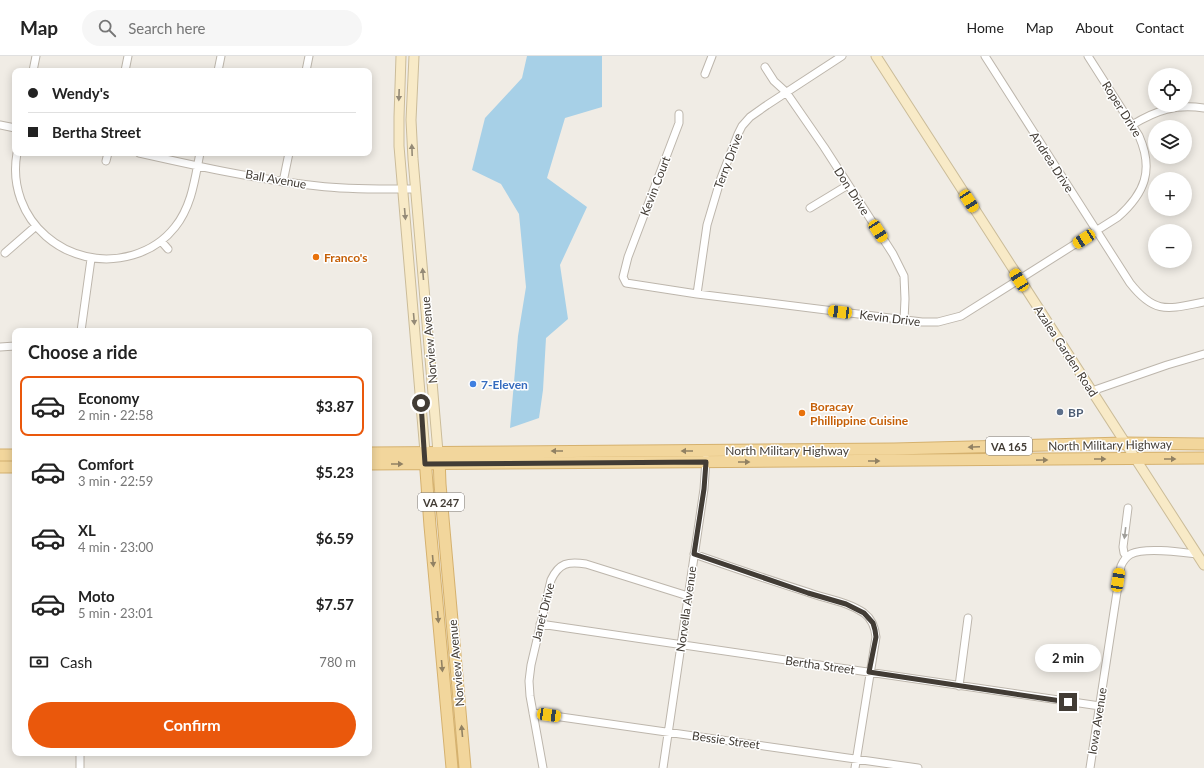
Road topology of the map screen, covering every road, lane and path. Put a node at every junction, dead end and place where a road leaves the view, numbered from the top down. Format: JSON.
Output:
{"nodes":[{"id":1,"x":36,"y":56,"type":"edge"},
{"id":2,"x":128,"y":56,"type":"edge"},
{"id":3,"x":221,"y":56,"type":"edge"},
{"id":4,"x":309,"y":56,"type":"edge"},
{"id":5,"x":401,"y":56,"type":"edge"},
{"id":6,"x":414,"y":56,"type":"edge"},
{"id":7,"x":712,"y":56,"type":"edge"},
{"id":8,"x":842,"y":56,"type":"edge"},
{"id":9,"x":876,"y":56,"type":"edge"},
{"id":10,"x":985,"y":56,"type":"edge"},
{"id":11,"x":1088,"y":56,"type":"edge"},
{"id":12,"x":765,"y":67,"type":"dead end"},
{"id":13,"x":34,"y":68,"type":"edge"},
{"id":14,"x":126,"y":68,"type":"edge"},
{"id":15,"x":219,"y":68,"type":"edge"},
{"id":16,"x":307,"y":68,"type":"edge"},
{"id":17,"x":705,"y":74,"type":"dead end"},
{"id":18,"x":786,"y":92,"type":"junction"},
{"id":19,"x":1204,"y":108,"type":"edge"},
{"id":20,"x":679,"y":114,"type":"dead end"},
{"id":21,"x":0,"y":125,"type":"edge"},
{"id":22,"x":1132,"y":125,"type":"junction"},
{"id":23,"x":12,"y":127,"type":"edge"},
{"id":24,"x":17,"y":156,"type":"edge"},
{"id":25,"x":107,"y":156,"type":"edge"},
{"id":26,"x":154,"y":156,"type":"edge"},
{"id":27,"x":200,"y":156,"type":"edge"},
{"id":28,"x":288,"y":156,"type":"edge"},
{"id":29,"x":106,"y":161,"type":"dead end"},
{"id":30,"x":198,"y":165,"type":"junction"},
{"id":31,"x":283,"y":182,"type":"junction"},
{"id":32,"x":848,"y":185,"type":"junction"},
{"id":33,"x":402,"y":189,"type":"junction"},
{"id":34,"x":415,"y":189,"type":"junction"},
{"id":35,"x":1142,"y":189,"type":"joint"},
{"id":36,"x":810,"y":208,"type":"dead end"},
{"id":37,"x":36,"y":226,"type":"junction"},
{"id":38,"x":1096,"y":231,"type":"junction"},
{"id":39,"x":161,"y":241,"type":"junction"},
{"id":40,"x":168,"y":249,"type":"dead end"},
{"id":41,"x":5,"y":253,"type":"dead end"},
{"id":42,"x":628,"y":257,"type":"joint"},
{"id":43,"x":91,"y":259,"type":"junction"},
{"id":44,"x":1019,"y":280,"type":"junction"},
{"id":45,"x":697,"y":294,"type":"junction"},
{"id":46,"x":1204,"y":302,"type":"edge"},
{"id":47,"x":904,"y":320,"type":"junction"},
{"id":48,"x":81,"y":328,"type":"edge"},
{"id":49,"x":0,"y":346,"type":"edge"},
{"id":50,"x":12,"y":346,"type":"edge"},
{"id":51,"x":1204,"y":354,"type":"edge"},
{"id":52,"x":1092,"y":392,"type":"junction"},
{"id":53,"x":1125,"y":443,"type":"junction"},
{"id":54,"x":1204,"y":444,"type":"edge"},
{"id":55,"x":705,"y":450,"type":"junction"},
{"id":56,"x":372,"y":452,"type":"edge"},
{"id":57,"x":425,"y":452,"type":"junction"},
{"id":58,"x":438,"y":452,"type":"junction"},
{"id":59,"x":0,"y":455,"type":"edge"},
{"id":60,"x":12,"y":455,"type":"edge"},
{"id":61,"x":1204,"y":458,"type":"edge"},
{"id":62,"x":1136,"y":459,"type":"junction"},
{"id":63,"x":706,"y":462,"type":"junction"},
{"id":64,"x":372,"y":464,"type":"edge"},
{"id":65,"x":425,"y":464,"type":"junction"},
{"id":66,"x":439,"y":464,"type":"junction"},
{"id":67,"x":0,"y":467,"type":"edge"},
{"id":68,"x":12,"y":467,"type":"edge"},
{"id":69,"x":1128,"y":508,"type":"dead end"},
{"id":70,"x":694,"y":554,"type":"junction"},
{"id":71,"x":1196,"y":554,"type":"junction"},
{"id":72,"x":1126,"y":557,"type":"junction"},
{"id":73,"x":1204,"y":566,"type":"edge"},
{"id":74,"x":688,"y":596,"type":"junction"},
{"id":75,"x":968,"y":618,"type":"dead end"},
{"id":76,"x":540,"y":624,"type":"junction"},
{"id":77,"x":681,"y":645,"type":"junction"},
{"id":78,"x":869,"y":672,"type":"junction"},
{"id":79,"x":959,"y":686,"type":"junction"},
{"id":80,"x":1100,"y":706,"type":"junction"},
{"id":81,"x":534,"y":713,"type":"junction"},
{"id":82,"x":668,"y":732,"type":"junction"},
{"id":83,"x":80,"y":756,"type":"edge"},
{"id":84,"x":857,"y":759,"type":"junction"},
{"id":85,"x":80,"y":768,"type":"edge"},
{"id":86,"x":452,"y":768,"type":"edge"},
{"id":87,"x":465,"y":768,"type":"edge"},
{"id":88,"x":544,"y":768,"type":"edge"},
{"id":89,"x":663,"y":768,"type":"edge"},
{"id":90,"x":855,"y":768,"type":"edge"},
{"id":91,"x":918,"y":768,"type":"edge"},
{"id":92,"x":1090,"y":768,"type":"edge"}],
"edges":[{"from":1,"to":13,"type":"street"},
{"from":2,"to":14,"type":"street"},
{"from":3,"to":15,"type":"street"},
{"from":4,"to":16,"type":"street"},
{"from":5,"to":33,"type":"main road","name":"Norview Avenue","one_way":true},
{"from":34,"to":6,"type":"main road","name":"Norview Avenue","one_way":true},
{"from":7,"to":17,"type":"street"},
{"from":8,"to":18,"type":"street","name":"Terry Drive"},
{"from":9,"to":44,"type":"main road","name":"Azalea Garden Road"},
{"from":10,"to":38,"type":"street","name":"Andrea Drive"},
{"from":11,"to":22,"type":"street","name":"Roper Drive"},
{"from":12,"to":18,"type":"street","name":"Don Drive"},
{"from":18,"to":32,"type":"street","name":"Don Drive"},
{"from":18,"to":45,"type":"street","name":"Terry Drive"},
{"from":19,"to":22,"type":"street"},
{"from":20,"to":42,"type":"street","name":"Kevin Court"},
{"from":21,"to":23,"type":"street"},
{"from":22,"to":35,"type":"street","name":"Roper Drive"},
{"from":24,"to":37,"type":"street"},
{"from":25,"to":29,"type":"street"},
{"from":26,"to":30,"type":"street","name":"Ball Avenue"},
{"from":27,"to":30,"type":"street"},
{"from":28,"to":31,"type":"street"},
{"from":30,"to":31,"type":"street","name":"Ball Avenue"},
{"from":30,"to":39,"type":"street"},
{"from":31,"to":33,"type":"street","name":"Ball Avenue"},
{"from":32,"to":36,"type":"street"},
{"from":32,"to":47,"type":"street","name":"Don Drive"},
{"from":33,"to":34,"type":"street","name":"Ball Avenue"},
{"from":33,"to":57,"type":"main road","name":"Norview Avenue","one_way":true},
{"from":58,"to":34,"type":"main road","name":"Norview Avenue","one_way":true},
{"from":35,"to":38,"type":"street","name":"Kevin Drive"},
{"from":37,"to":41,"type":"street"},
{"from":37,"to":43,"type":"street"},
{"from":38,"to":44,"type":"street","name":"Kevin Drive"},
{"from":38,"to":46,"type":"street","name":"Andrea Drive"},
{"from":39,"to":40,"type":"street"},
{"from":39,"to":43,"type":"street"},
{"from":42,"to":45,"type":"street","name":"Kevin Drive"},
{"from":43,"to":48,"type":"street"},
{"from":44,"to":47,"type":"street","name":"Kevin Drive"},
{"from":44,"to":52,"type":"main road","name":"Azalea Garden Road"},
{"from":45,"to":47,"type":"street","name":"Kevin Drive"},
{"from":49,"to":50,"type":"street"},
{"from":51,"to":52,"type":"street"},
{"from":52,"to":53,"type":"main road","name":"Azalea Garden Road"},
{"from":53,"to":54,"type":"main road","name":"North Military Highway","number":"VA 165"},
{"from":53,"to":55,"type":"main road","name":"North Military Highway","number":"VA 165","one_way":true},
{"from":53,"to":62,"type":"main road","name":"Azalea Garden Road"},
{"from":55,"to":58,"type":"main road","name":"North Military Highway","number":"VA 165","one_way":true},
{"from":55,"to":63,"type":"street","name":"Norvella Avenue"},
{"from":56,"to":57,"type":"main road","name":"North Military Highway","number":"VA 165"},
{"from":57,"to":58,"type":"main road","name":"North Military Highway","number":"VA 165"},
{"from":57,"to":65,"type":"main road","name":"Norview Avenue","number":"VA 247"},
{"from":58,"to":66,"type":"main road","name":"Norview Avenue","number":"VA 247"},
{"from":59,"to":60,"type":"main road"},
{"from":62,"to":61,"type":"main road","name":"North Military Highway","number":"VA 165","one_way":true},
{"from":63,"to":62,"type":"main road","name":"North Military Highway","number":"VA 165","one_way":true},
{"from":62,"to":71,"type":"main road","name":"Azalea Garden Road"},
{"from":63,"to":66,"type":"main road","name":"North Military Highway","number":"VA 165"},
{"from":63,"to":70,"type":"street","name":"Norvella Avenue"},
{"from":64,"to":65,"type":"main road","name":"North Military Highway","number":"VA 165","one_way":true},
{"from":65,"to":66,"type":"main road","name":"North Military Highway","number":"VA 165"},
{"from":65,"to":86,"type":"main road","name":"Norview Avenue","number":"VA 247","one_way":true},
{"from":87,"to":66,"type":"main road","name":"Norview Avenue","number":"VA 247","one_way":true},
{"from":67,"to":68,"type":"main road"},
{"from":69,"to":72,"type":"street","name":"Iowa Avenue","one_way":true},
{"from":70,"to":74,"type":"street","name":"Norvella Avenue"},
{"from":70,"to":78,"type":"street"},
{"from":71,"to":72,"type":"street"},
{"from":71,"to":73,"type":"main road","name":"Azalea Garden Road"},
{"from":72,"to":80,"type":"street","name":"Iowa Avenue"},
{"from":74,"to":76,"type":"street","name":"Janet Drive"},
{"from":74,"to":77,"type":"street","name":"Norvella Avenue"},
{"from":75,"to":79,"type":"street"},
{"from":76,"to":77,"type":"street","name":"Bertha Street"},
{"from":76,"to":81,"type":"street","name":"Janet Drive"},
{"from":77,"to":78,"type":"street","name":"Bertha Street"},
{"from":77,"to":82,"type":"street","name":"Norvella Avenue"},
{"from":78,"to":79,"type":"street","name":"Bertha Street"},
{"from":78,"to":84,"type":"street"},
{"from":79,"to":80,"type":"street","name":"Bertha Street"},
{"from":80,"to":92,"type":"street","name":"Iowa Avenue"},
{"from":81,"to":82,"type":"street","name":"Bessie Street"},
{"from":81,"to":88,"type":"street","name":"Janet Drive"},
{"from":82,"to":84,"type":"street","name":"Bessie Street"},
{"from":82,"to":89,"type":"street","name":"Norvella Avenue"},
{"from":83,"to":85,"type":"street"},
{"from":84,"to":90,"type":"street"},
{"from":84,"to":91,"type":"street","name":"Bessie Street"}]}
